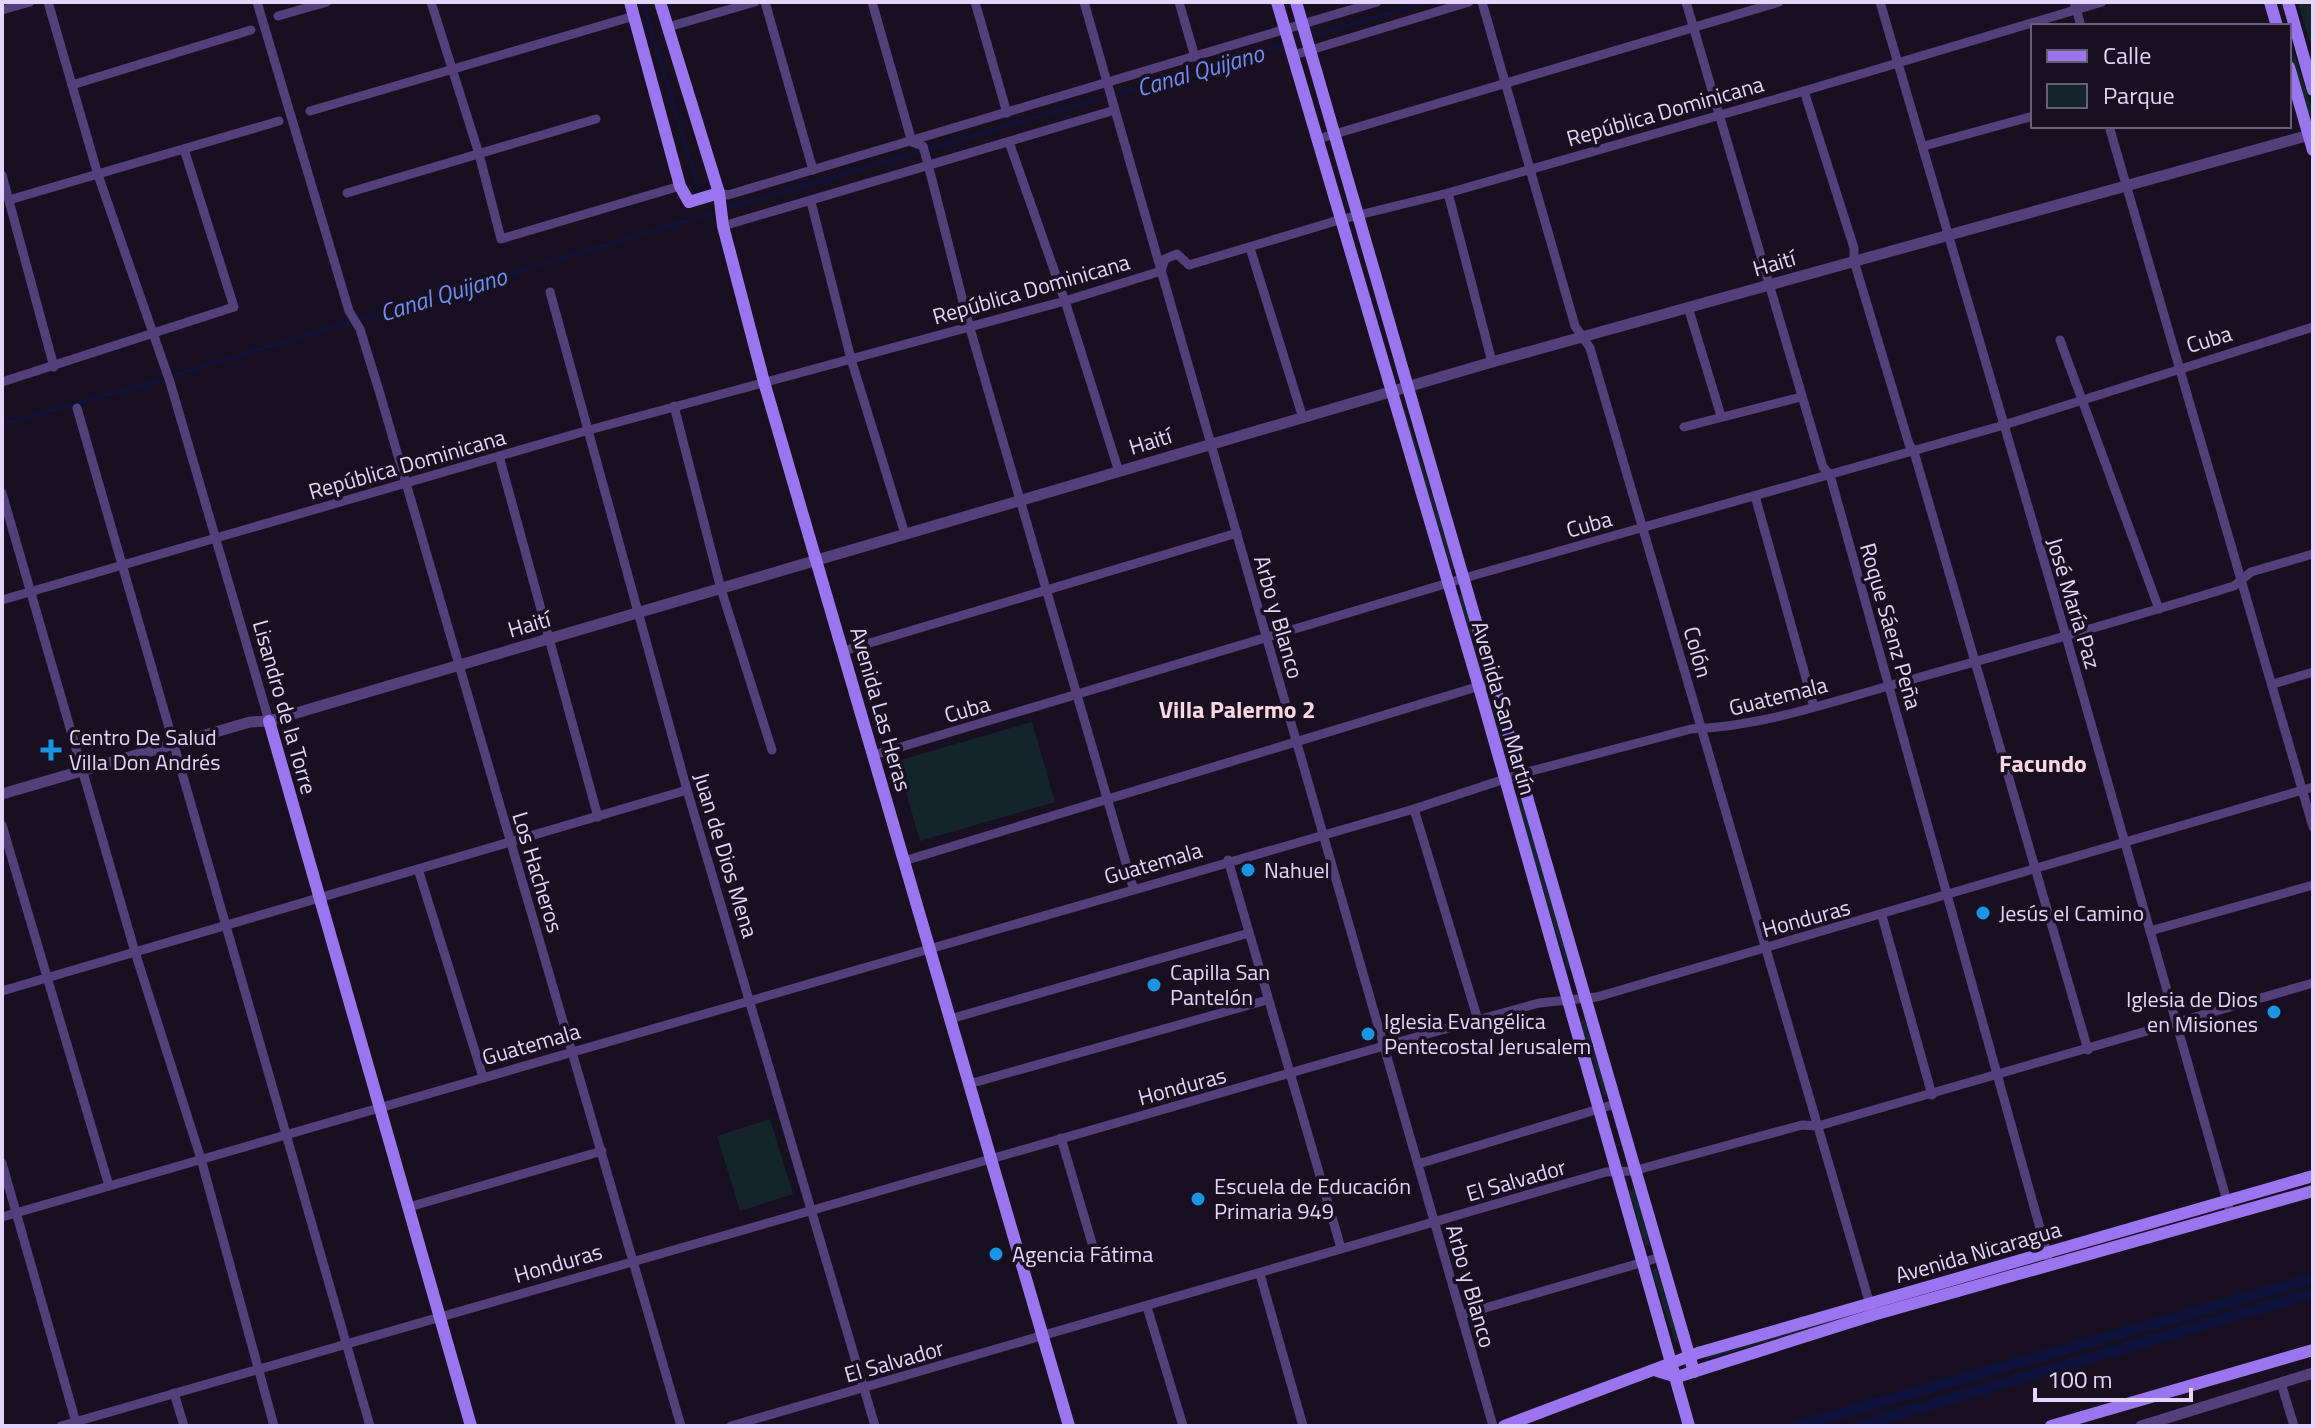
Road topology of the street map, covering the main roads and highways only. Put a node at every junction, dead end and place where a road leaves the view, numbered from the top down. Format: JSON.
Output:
{"nodes":[{"id":1,"x":630,"y":2,"type":"edge"},
{"id":2,"x":660,"y":2,"type":"edge"},
{"id":3,"x":1277,"y":2,"type":"edge"},
{"id":4,"x":1296,"y":2,"type":"edge"},
{"id":5,"x":2270,"y":2,"type":"edge"},
{"id":6,"x":2288,"y":2,"type":"edge"},
{"id":7,"x":2276,"y":24,"type":"edge"},
{"id":8,"x":2294,"y":41,"type":"edge"},
{"id":9,"x":2291,"y":73,"type":"edge"},
{"id":10,"x":2313,"y":90,"type":"edge"},
{"id":11,"x":2311,"y":134,"type":"edge"},
{"id":12,"x":2313,"y":150,"type":"edge"},
{"id":13,"x":719,"y":193,"type":"junction"},
{"id":14,"x":269,"y":721,"type":"road end"},
{"id":15,"x":2313,"y":1176,"type":"edge"},
{"id":16,"x":2313,"y":1191,"type":"edge"},
{"id":17,"x":2049,"y":1258,"type":"junction"},
{"id":18,"x":1871,"y":1310,"type":"junction"},
{"id":19,"x":2313,"y":1350,"type":"edge"},
{"id":20,"x":1690,"y":1356,"type":"junction"},
{"id":21,"x":1673,"y":1361,"type":"junction"},
{"id":22,"x":1657,"y":1371,"type":"junction"},
{"id":23,"x":1694,"y":1372,"type":"junction"},
{"id":24,"x":1677,"y":1377,"type":"junction"},
{"id":25,"x":471,"y":1426,"type":"edge"},
{"id":26,"x":1069,"y":1426,"type":"edge"},
{"id":27,"x":1504,"y":1426,"type":"edge"},
{"id":28,"x":1689,"y":1426,"type":"edge"},
{"id":29,"x":2051,"y":1426,"type":"edge"}],
"edges":[{"from":1,"to":13,"type":"main road"},
{"from":2,"to":13,"type":"main road","name":"Avenida Las Heras"},
{"from":3,"to":21,"type":"main road","name":"Avenida San Martín"},
{"from":4,"to":20,"type":"main road","name":"Avenida San Martín"},
{"from":5,"to":7,"type":"main road"},
{"from":6,"to":8,"type":"main road"},
{"from":8,"to":10,"type":"main road"},
{"from":9,"to":11,"type":"main road"},
{"from":11,"to":12,"type":"main road"},
{"from":13,"to":26,"type":"main road","name":"Avenida Las Heras"},
{"from":14,"to":25,"type":"main road","name":"Lisandro de la Torre"},
{"from":15,"to":17,"type":"main road","name":"Avenida Nicaragua"},
{"from":16,"to":17,"type":"main road","name":"Avenida Nicaragua"},
{"from":17,"to":18,"type":"main road","name":"Avenida Nicaragua"},
{"from":18,"to":20,"type":"main road","name":"Avenida Nicaragua"},
{"from":18,"to":23,"type":"main road","name":"Avenida Nicaragua"},
{"from":19,"to":29,"type":"main road"},
{"from":20,"to":21,"type":"main road","name":"Avenida Nicaragua"},
{"from":20,"to":23,"type":"main road","name":"Avenida San Martín"},
{"from":21,"to":22,"type":"main road","name":"Avenida Nicaragua"},
{"from":21,"to":24,"type":"main road","name":"Avenida San Martín"},
{"from":22,"to":24,"type":"main road"},
{"from":22,"to":27,"type":"main road","name":"Avenida Nicaragua"},
{"from":23,"to":24,"type":"main road","name":"Avenida Nicaragua"},
{"from":24,"to":28,"type":"main road","name":"Avenida San Martín"}]}
